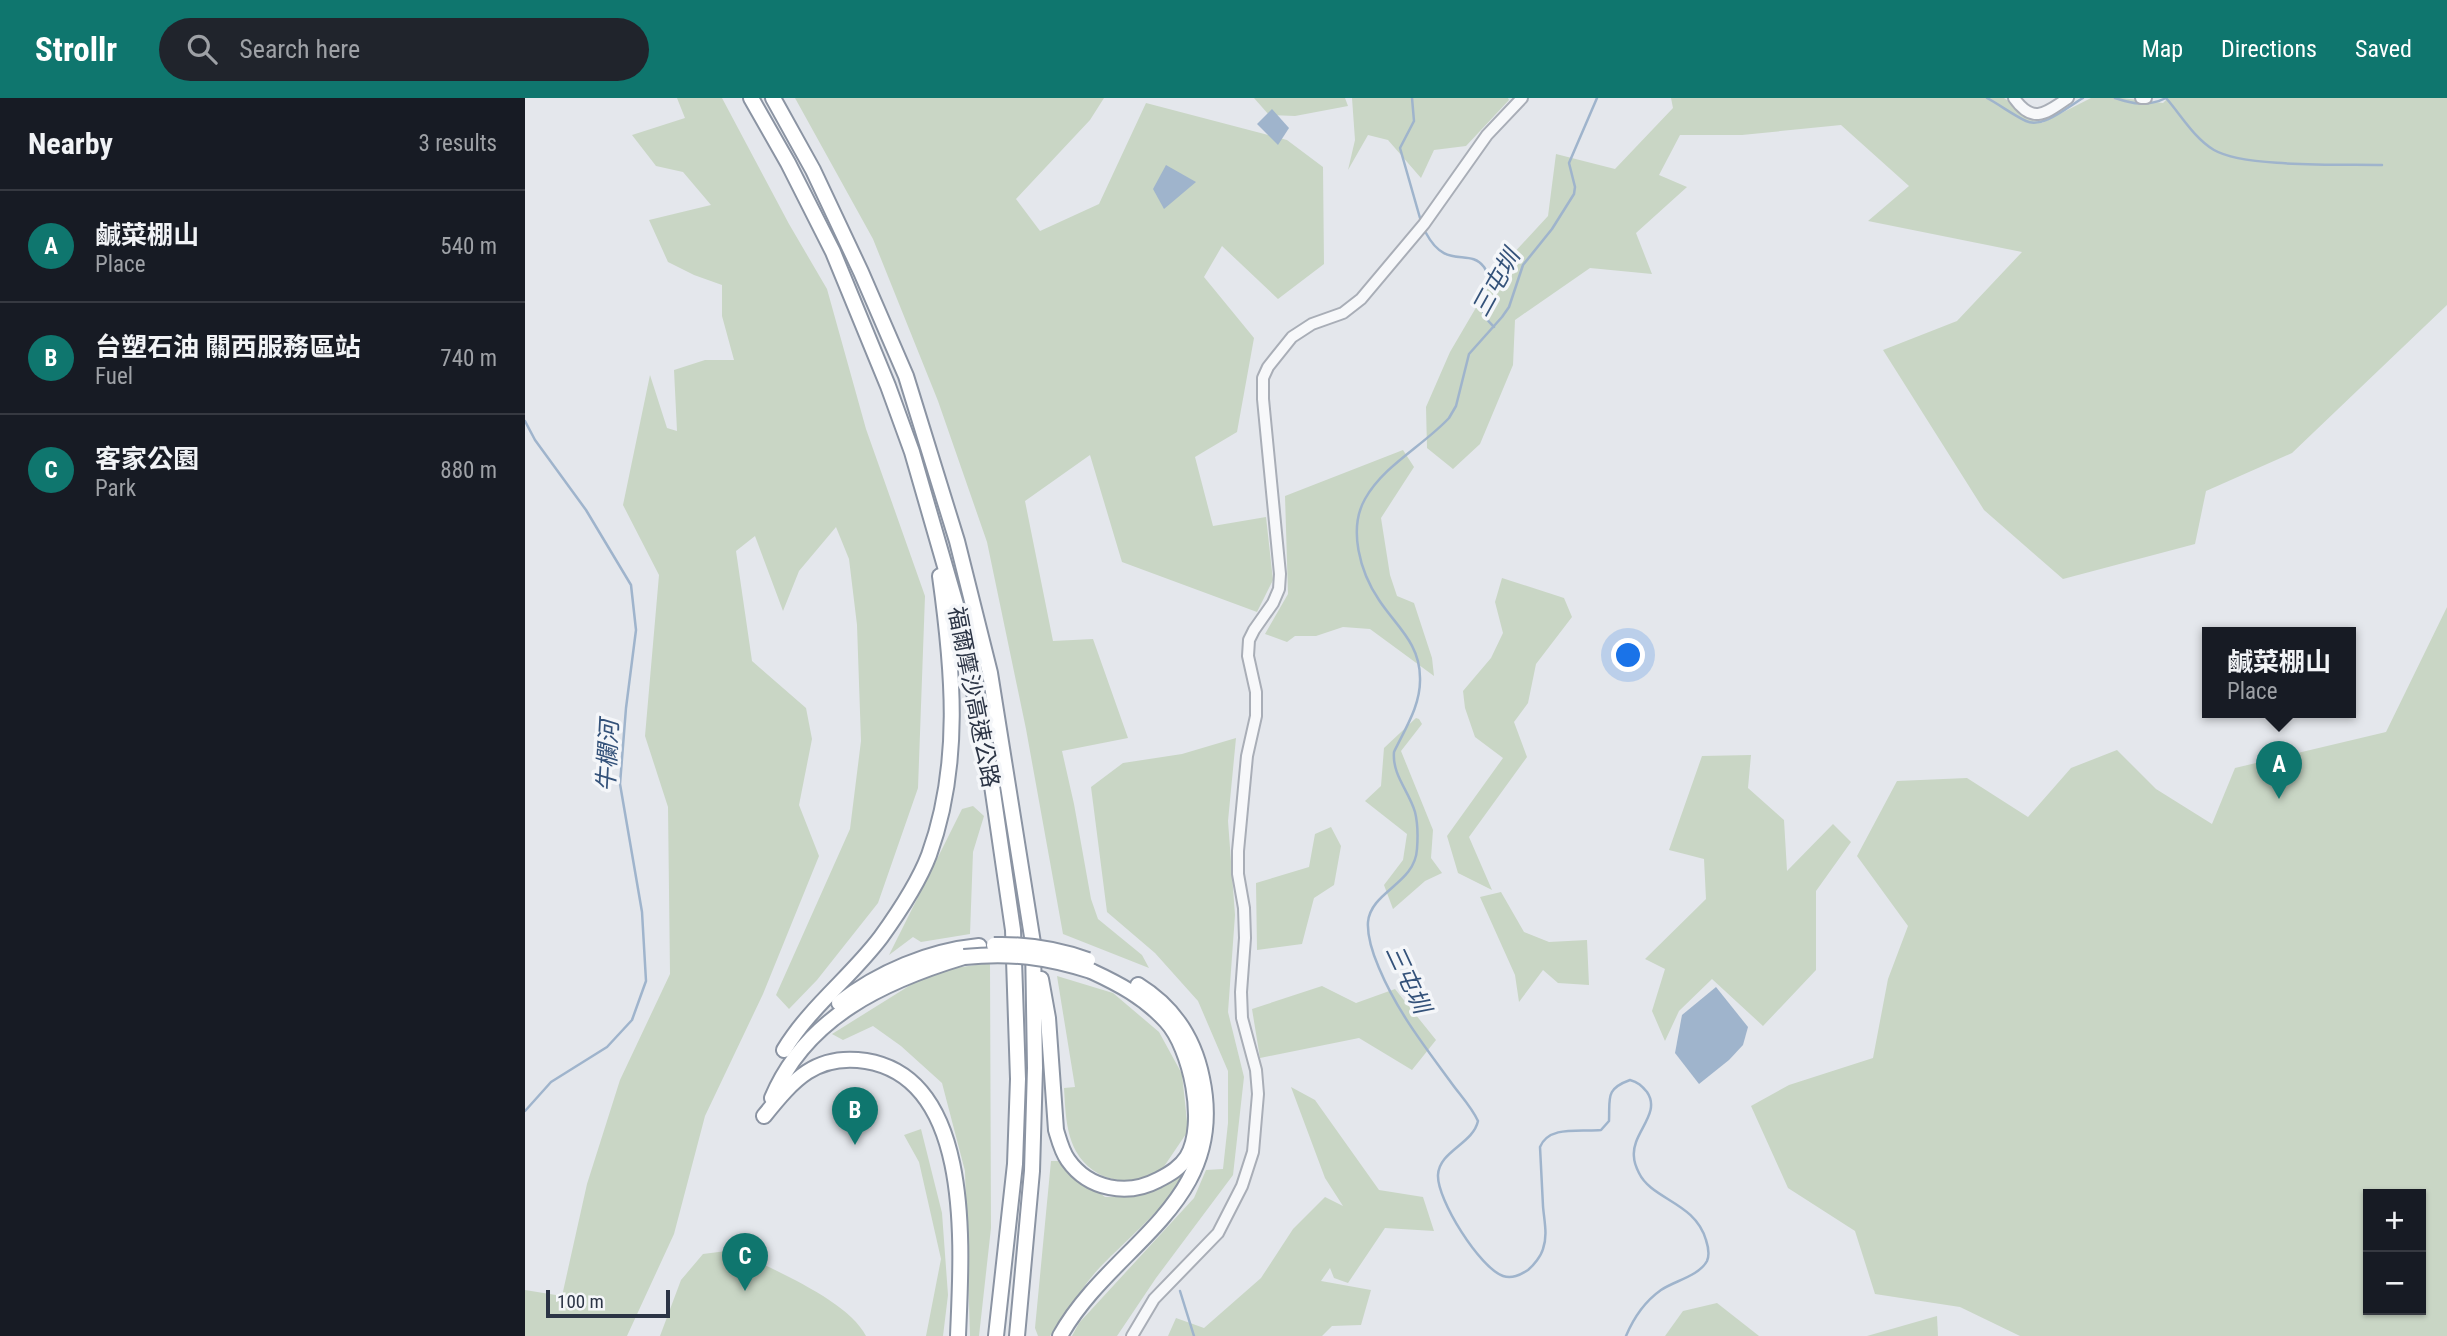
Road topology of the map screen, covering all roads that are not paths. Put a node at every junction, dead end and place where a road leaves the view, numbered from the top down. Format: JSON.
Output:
{"nodes":[{"id":1,"x":751,"y":98,"type":"edge"},
{"id":2,"x":773,"y":98,"type":"edge"},
{"id":3,"x":1522,"y":98,"type":"edge"},
{"id":4,"x":2014,"y":98,"type":"edge"},
{"id":5,"x":2069,"y":98,"type":"edge"},
{"id":6,"x":933,"y":523,"type":"junction"},
{"id":7,"x":1034,"y":943,"type":"junction"},
{"id":8,"x":1090,"y":965,"type":"junction"},
{"id":9,"x":958,"y":1336,"type":"edge"},
{"id":10,"x":996,"y":1336,"type":"edge"},
{"id":11,"x":1017,"y":1336,"type":"edge"},
{"id":12,"x":1060,"y":1336,"type":"edge"},
{"id":13,"x":1132,"y":1336,"type":"edge"}],
"edges":[{"from":1,"to":6,"type":"highway","name":"福爾摩沙高速公路"},
{"from":2,"to":7,"type":"highway","name":"福爾摩沙高速公路"},
{"from":3,"to":13,"type":"street"},
{"from":4,"to":5,"type":"street"},
{"from":6,"to":8,"type":"highway","bridge":true},
{"from":6,"to":10,"type":"highway","name":"福爾摩沙高速公路"},
{"from":7,"to":8,"type":"highway"},
{"from":7,"to":11,"type":"highway","name":"福爾摩沙高速公路"},
{"from":8,"to":9,"type":"highway","bridge":true},
{"from":8,"to":12,"type":"highway"}]}
